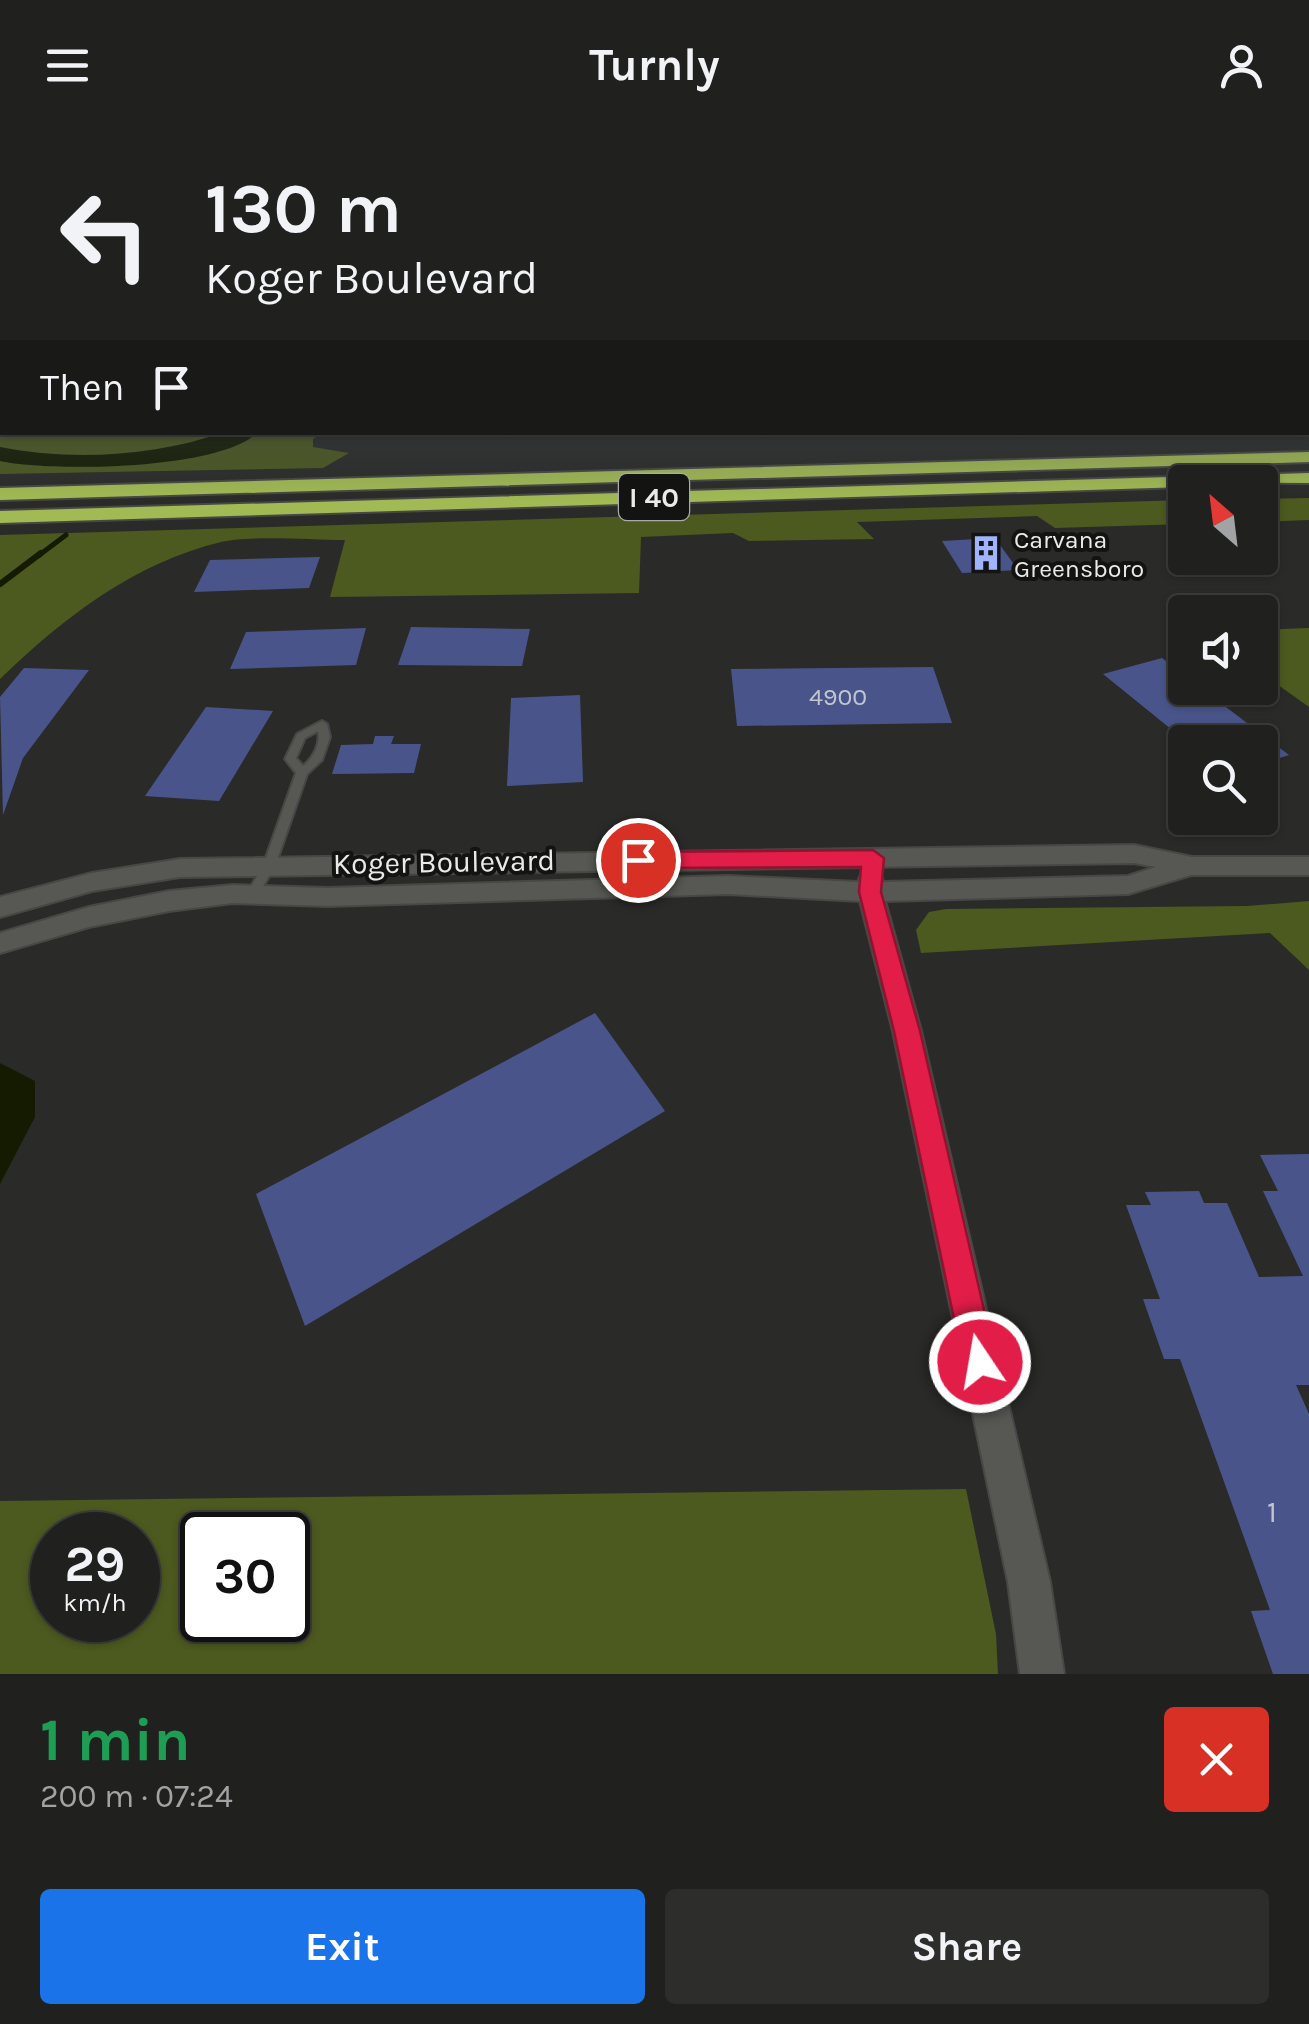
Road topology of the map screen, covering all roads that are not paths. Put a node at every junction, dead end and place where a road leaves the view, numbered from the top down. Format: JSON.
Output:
{"nodes":[{"id":1,"x":1309,"y":457,"type":"edge"},
{"id":2,"x":1309,"y":478,"type":"edge"},
{"id":3,"x":0,"y":494,"type":"edge"},
{"id":4,"x":0,"y":517,"type":"edge"},
{"id":5,"x":302,"y":772,"type":"dead end"},
{"id":6,"x":268,"y":866,"type":"junction"},
{"id":7,"x":1309,"y":866,"type":"edge"},
{"id":8,"x":872,"y":875,"type":"junction"},
{"id":9,"x":252,"y":895,"type":"junction"},
{"id":10,"x":0,"y":907,"type":"edge"},
{"id":11,"x":0,"y":942,"type":"edge"},
{"id":12,"x":1042,"y":1674,"type":"edge"}],
"edges":[{"from":1,"to":3,"type":"highway","number":"I 40"},
{"from":2,"to":4,"type":"highway","number":"I 40"},
{"from":5,"to":6,"type":"lane"},
{"from":6,"to":8,"type":"street","name":"Koger Boulevard"},
{"from":6,"to":9,"type":"lane"},
{"from":6,"to":10,"type":"street","name":"Koger Boulevard"},
{"from":7,"to":8,"type":"street","name":"Koger Boulevard"},
{"from":8,"to":9,"type":"street","name":"Koger Boulevard"},
{"from":8,"to":12,"type":"street"},
{"from":9,"to":11,"type":"street","name":"Koger Boulevard"}]}
